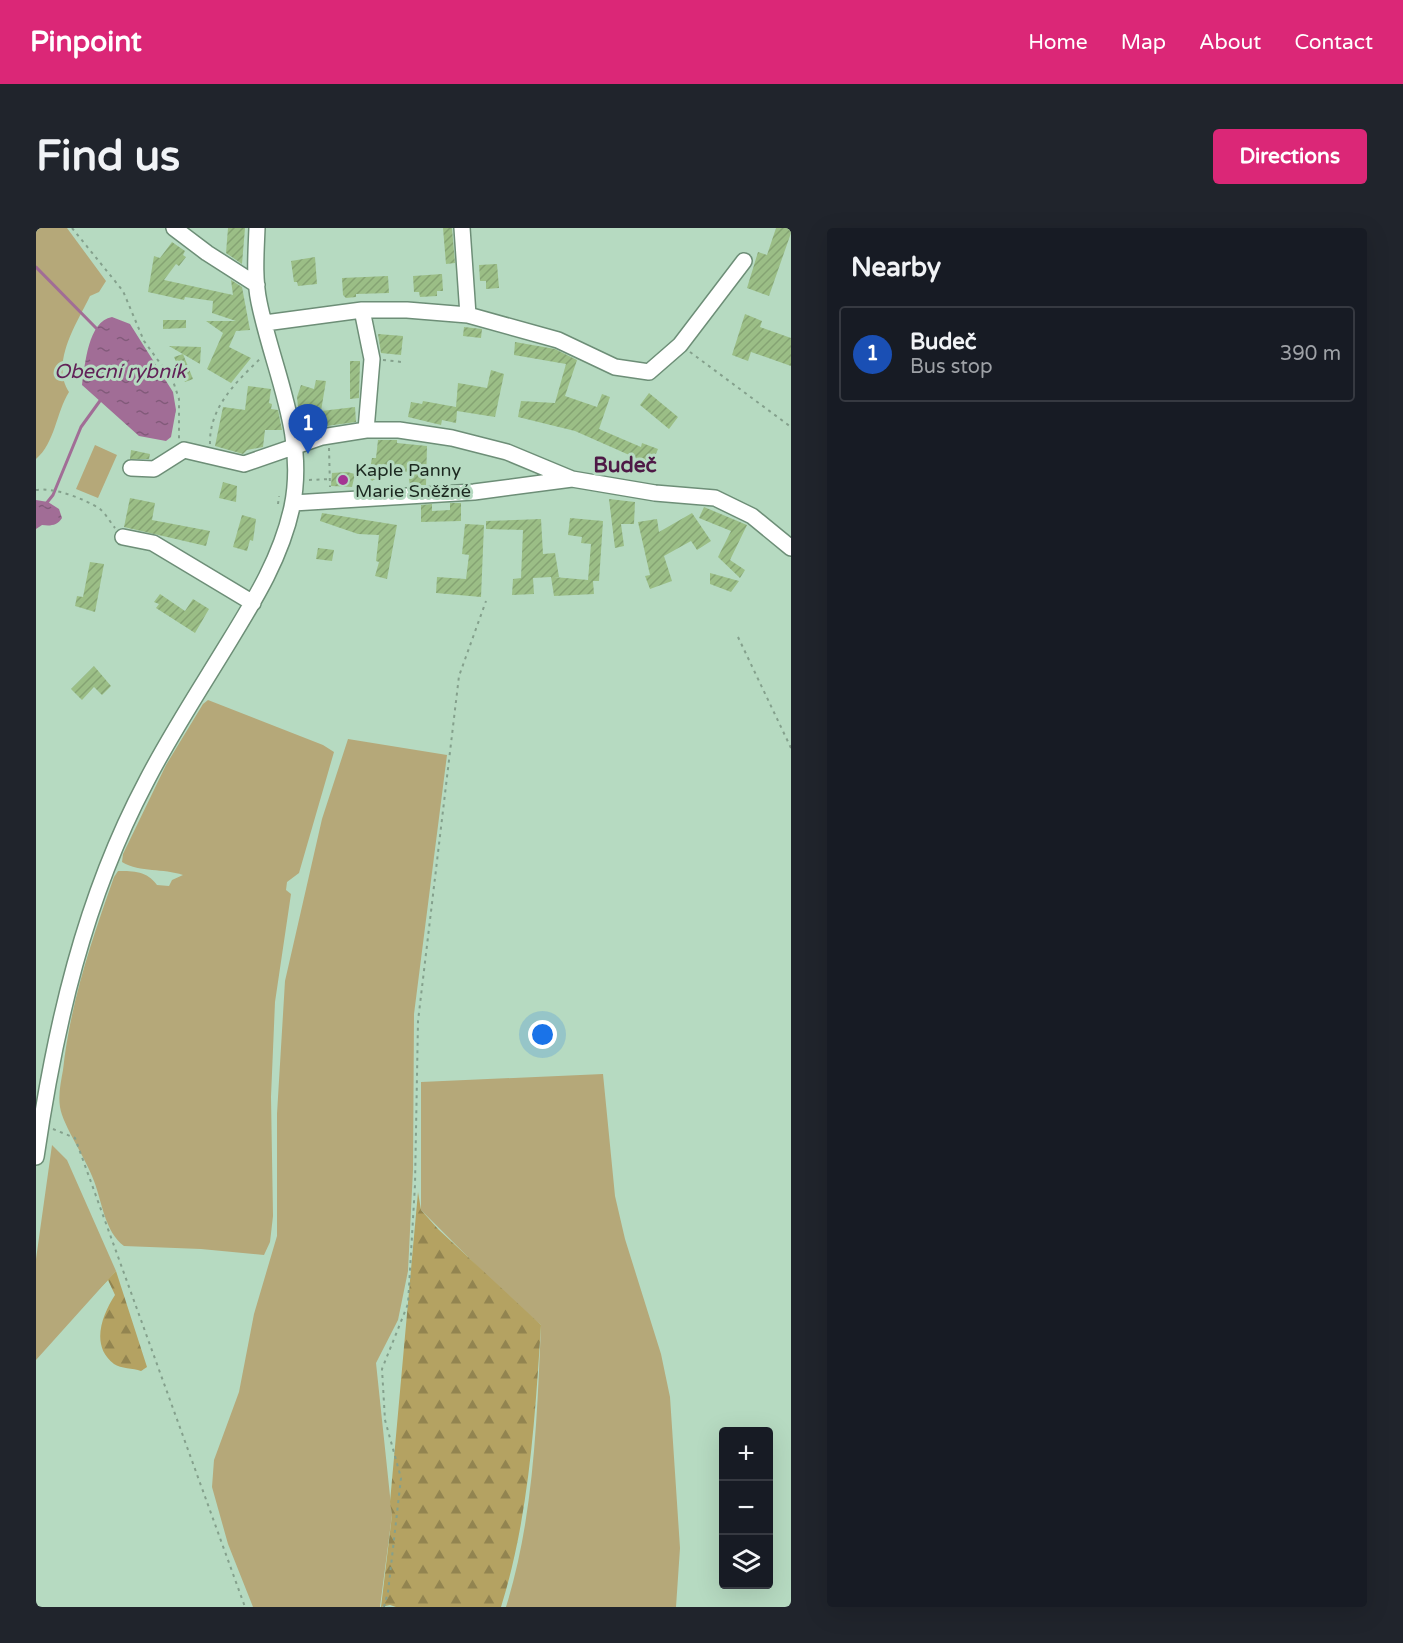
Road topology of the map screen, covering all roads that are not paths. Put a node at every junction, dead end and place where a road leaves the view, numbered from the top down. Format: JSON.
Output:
{"nodes":[{"id":1,"x":174,"y":228,"type":"edge"},
{"id":2,"x":257,"y":228,"type":"edge"},
{"id":3,"x":462,"y":228,"type":"edge"},
{"id":4,"x":744,"y":261,"type":"dead end"},
{"id":5,"x":257,"y":285,"type":"junction"},
{"id":6,"x":362,"y":310,"type":"junction"},
{"id":7,"x":468,"y":315,"type":"junction"},
{"id":8,"x":265,"y":323,"type":"junction"},
{"id":9,"x":366,"y":430,"type":"junction"},
{"id":10,"x":295,"y":447,"type":"junction"},
{"id":11,"x":131,"y":468,"type":"dead end"},
{"id":12,"x":572,"y":479,"type":"junction"},
{"id":13,"x":286,"y":503,"type":"junction"},
{"id":14,"x":123,"y":537,"type":"road end"},
{"id":15,"x":791,"y":548,"type":"edge"},
{"id":16,"x":253,"y":603,"type":"junction"},
{"id":17,"x":36,"y":1157,"type":"edge"}],
"edges":[{"from":1,"to":5,"type":"street"},
{"from":2,"to":5,"type":"street"},
{"from":3,"to":7,"type":"street"},
{"from":4,"to":7,"type":"street"},
{"from":5,"to":8,"type":"street"},
{"from":6,"to":7,"type":"street"},
{"from":6,"to":8,"type":"street"},
{"from":6,"to":9,"type":"street"},
{"from":8,"to":10,"type":"street"},
{"from":9,"to":10,"type":"street"},
{"from":9,"to":12,"type":"street"},
{"from":10,"to":11,"type":"street"},
{"from":10,"to":13,"type":"street"},
{"from":12,"to":13,"type":"street"},
{"from":12,"to":15,"type":"street"},
{"from":13,"to":16,"type":"street"},
{"from":14,"to":16,"type":"street"},
{"from":16,"to":17,"type":"street"}]}
